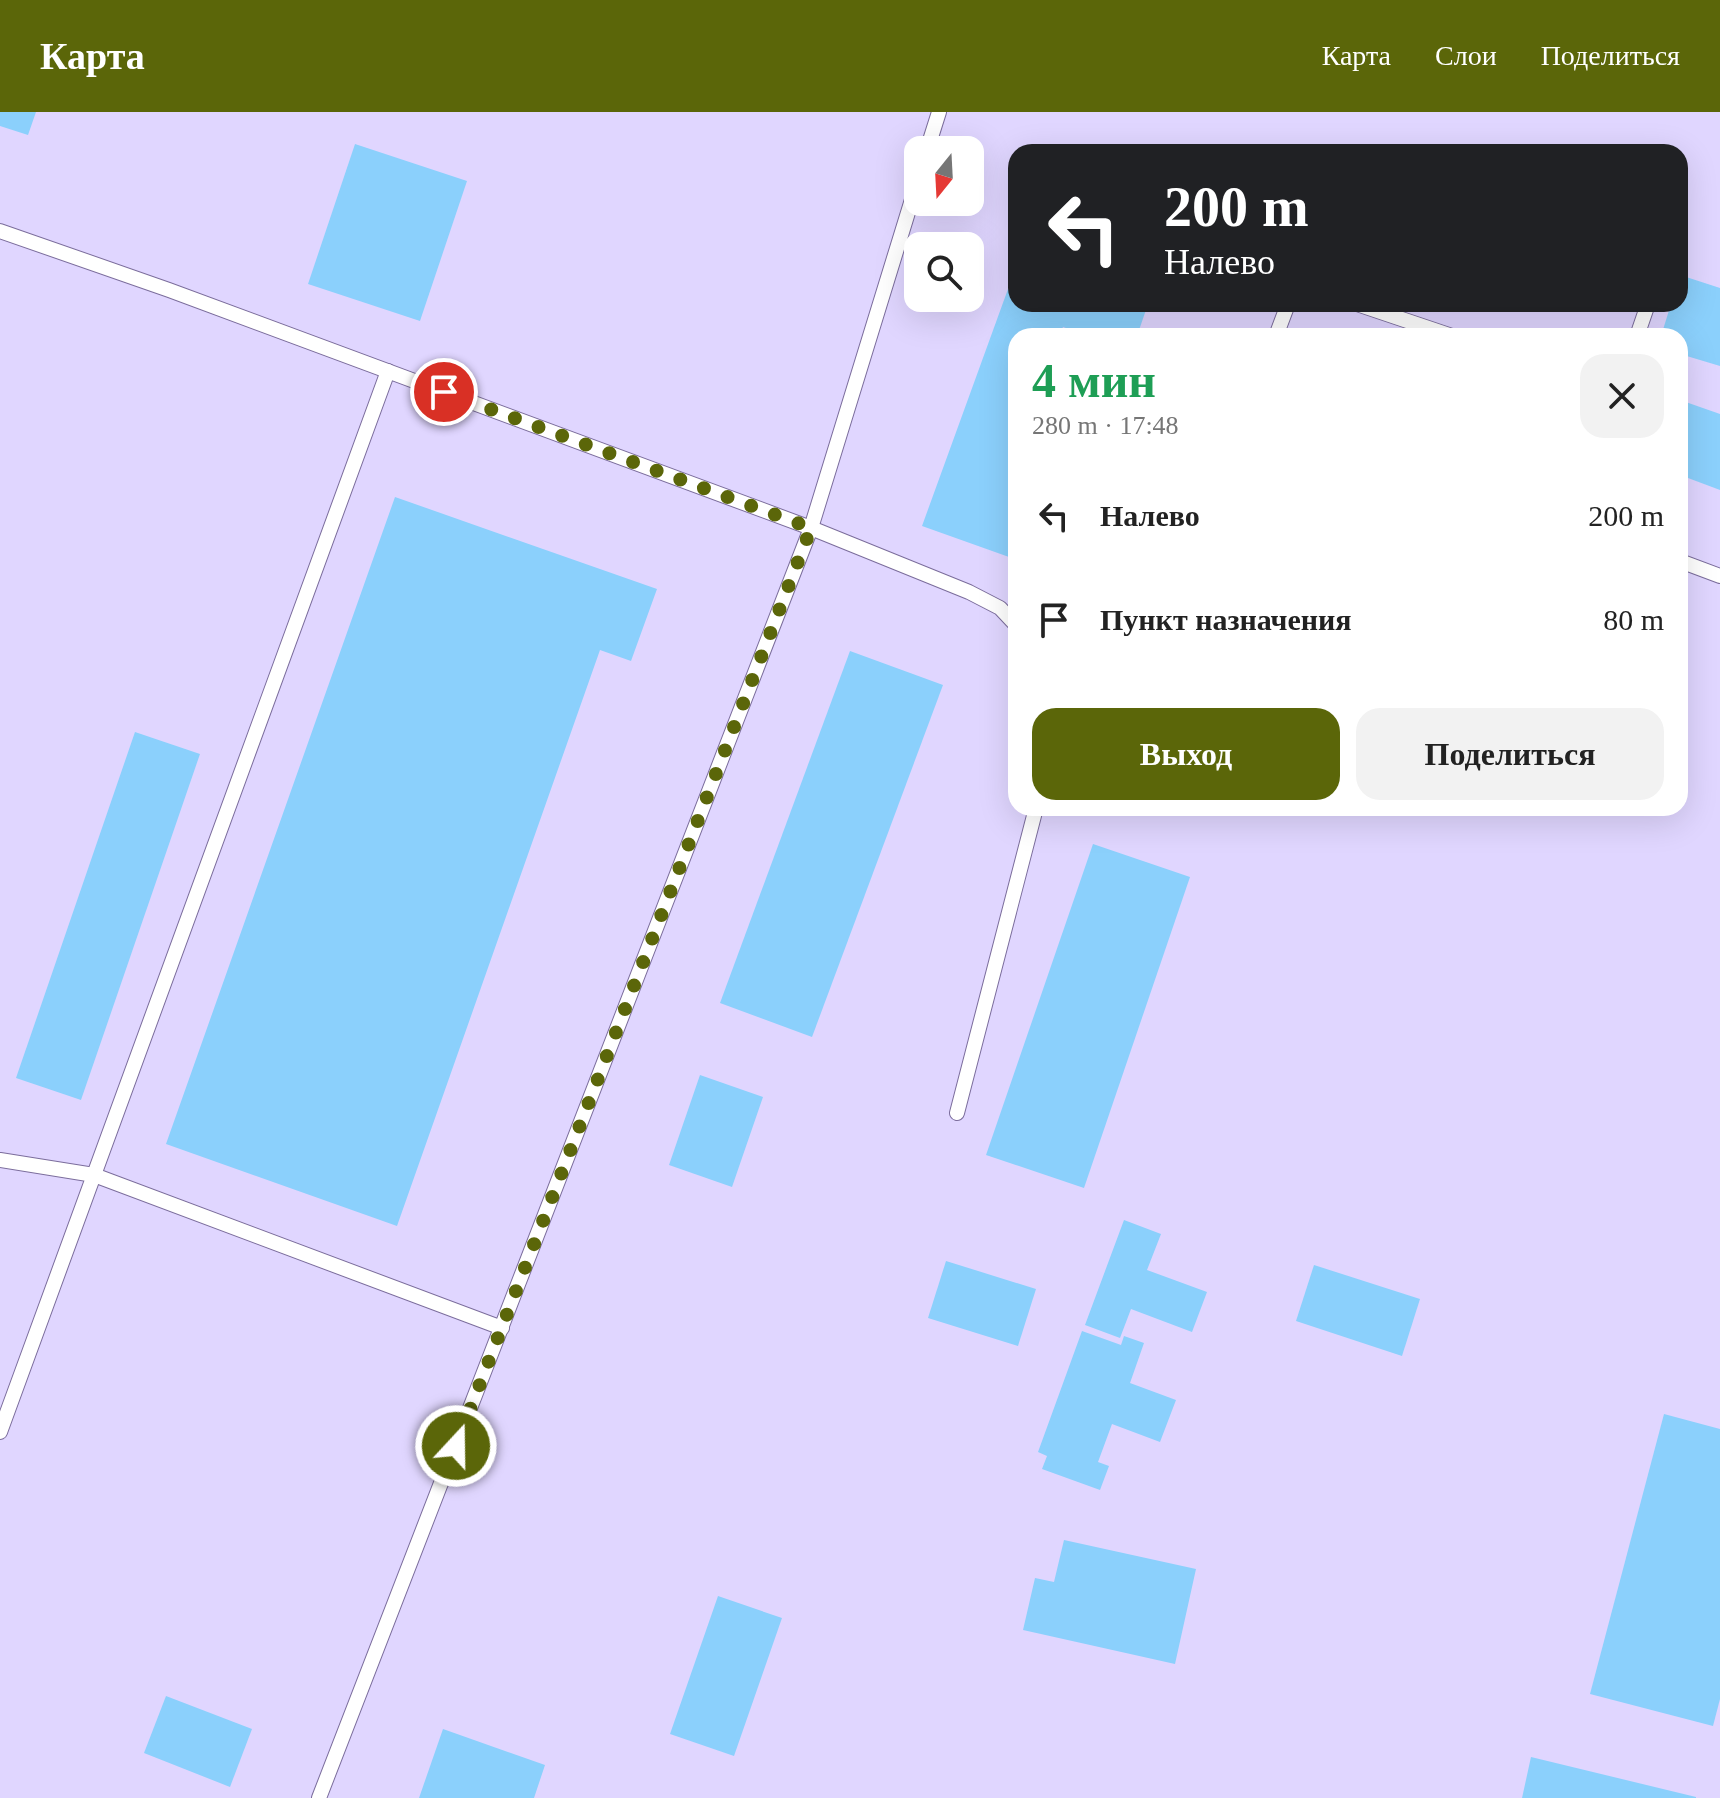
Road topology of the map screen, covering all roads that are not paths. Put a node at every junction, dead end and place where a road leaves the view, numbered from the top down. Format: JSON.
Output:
{"nodes":[{"id":1,"x":939,"y":112,"type":"edge"},
{"id":2,"x":931,"y":136,"type":"edge"},
{"id":3,"x":907,"y":216,"type":"edge"},
{"id":4,"x":0,"y":231,"type":"edge"},
{"id":5,"x":1381,"y":312,"type":"edge"},
{"id":6,"x":1428,"y":328,"type":"edge"},
{"id":7,"x":388,"y":371,"type":"junction"},
{"id":8,"x":811,"y":528,"type":"junction"},
{"id":9,"x":1688,"y":564,"type":"edge"},
{"id":10,"x":1720,"y":576,"type":"edge"},
{"id":11,"x":1008,"y":616,"type":"edge"},
{"id":12,"x":1034,"y":816,"type":"edge"},
{"id":13,"x":957,"y":1113,"type":"dead end"},
{"id":14,"x":0,"y":1160,"type":"edge"},
{"id":15,"x":94,"y":1175,"type":"junction"},
{"id":16,"x":502,"y":1328,"type":"junction"},
{"id":17,"x":0,"y":1432,"type":"edge"},
{"id":18,"x":319,"y":1798,"type":"edge"}],
"edges":[{"from":1,"to":2,"type":"lane"},
{"from":3,"to":8,"type":"lane"},
{"from":4,"to":7,"type":"lane"},
{"from":5,"to":6,"type":"lane"},
{"from":7,"to":8,"type":"lane"},
{"from":7,"to":15,"type":"lane"},
{"from":8,"to":11,"type":"lane"},
{"from":8,"to":16,"type":"lane"},
{"from":9,"to":10,"type":"lane"},
{"from":12,"to":13,"type":"lane"},
{"from":14,"to":15,"type":"lane"},
{"from":15,"to":16,"type":"lane"},
{"from":15,"to":17,"type":"lane"},
{"from":16,"to":18,"type":"lane"}]}
